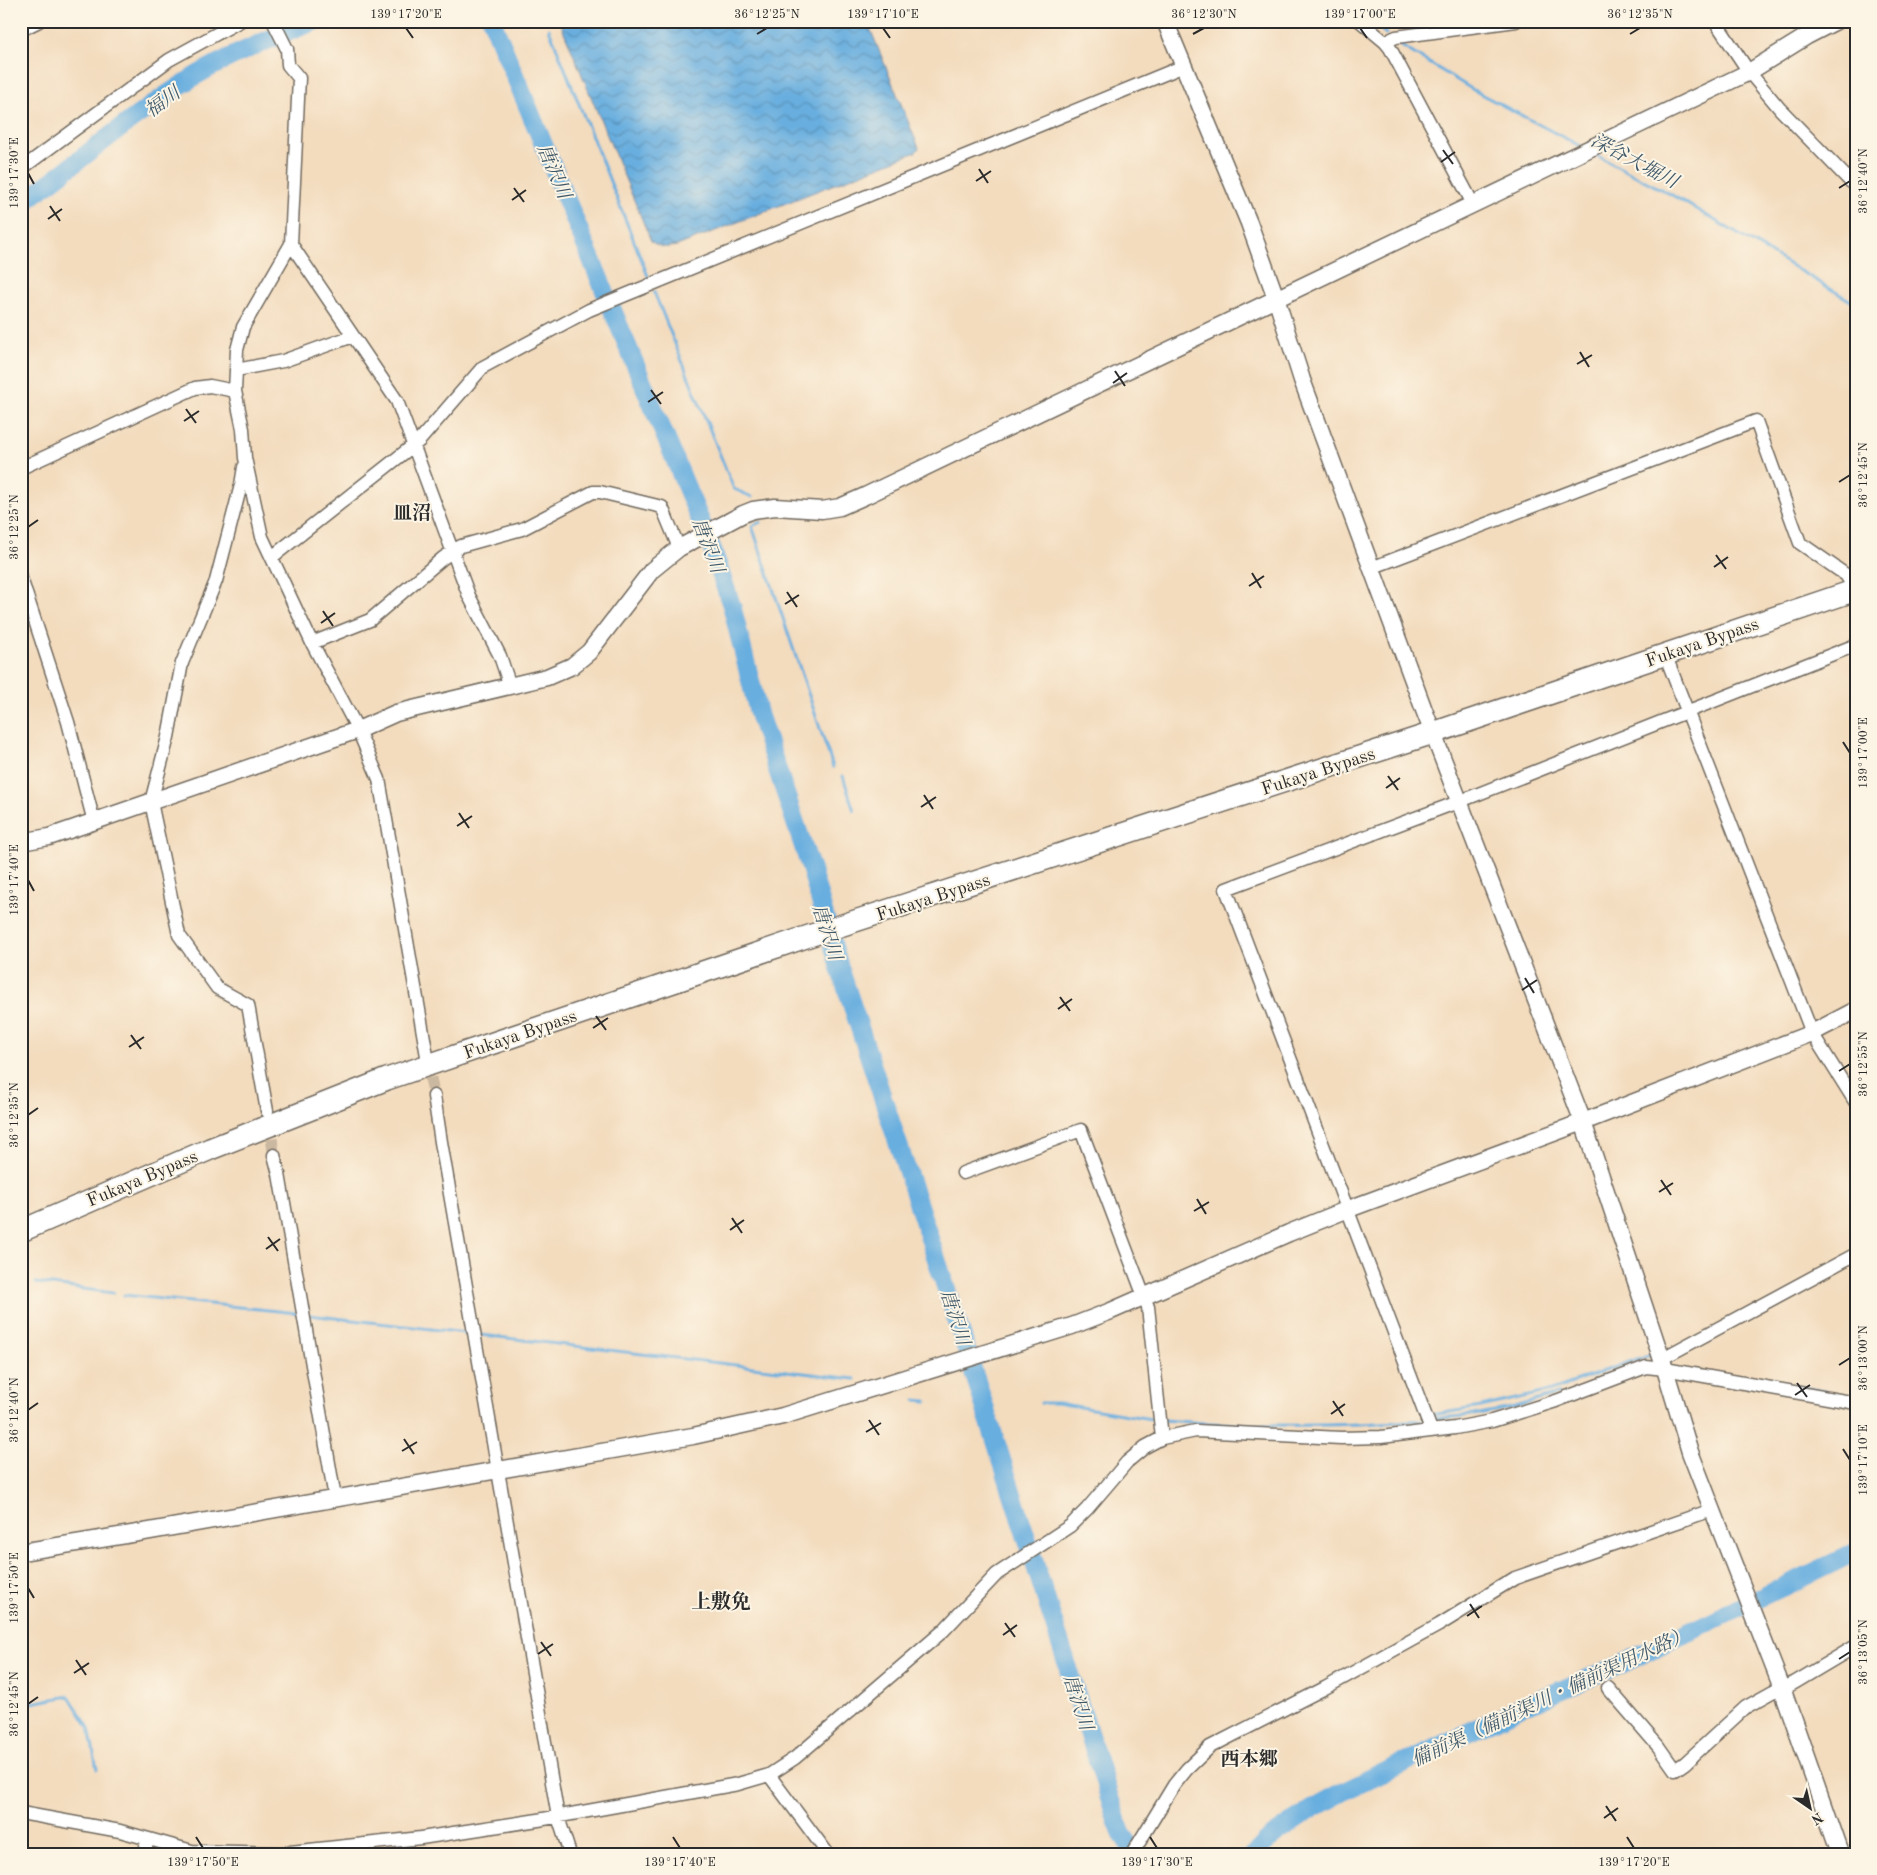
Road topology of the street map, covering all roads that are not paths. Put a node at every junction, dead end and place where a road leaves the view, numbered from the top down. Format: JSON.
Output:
{"nodes":[{"id":1,"x":39,"y":21,"type":"edge"},
{"id":2,"x":240,"y":21,"type":"edge"},
{"id":3,"x":273,"y":21,"type":"edge"},
{"id":4,"x":1165,"y":21,"type":"edge"},
{"id":5,"x":1360,"y":21,"type":"edge"},
{"id":6,"x":1516,"y":21,"type":"edge"},
{"id":7,"x":1714,"y":21,"type":"edge"},
{"id":8,"x":1836,"y":21,"type":"edge"},
{"id":9,"x":1501,"y":22,"type":"edge"},
{"id":10,"x":21,"y":30,"type":"edge"},
{"id":11,"x":1385,"y":42,"type":"junction"},
{"id":12,"x":1184,"y":66,"type":"junction"},
{"id":13,"x":1749,"y":72,"type":"junction"},
{"id":14,"x":21,"y":168,"type":"edge"},
{"id":15,"x":1856,"y":182,"type":"edge"},
{"id":16,"x":1473,"y":204,"type":"junction"},
{"id":17,"x":291,"y":244,"type":"junction"},
{"id":18,"x":1276,"y":298,"type":"junction"},
{"id":19,"x":353,"y":336,"type":"junction"},
{"id":20,"x":236,"y":370,"type":"junction"},
{"id":21,"x":235,"y":391,"type":"junction"},
{"id":22,"x":414,"y":445,"type":"junction"},
{"id":23,"x":245,"y":458,"type":"junction"},
{"id":24,"x":21,"y":468,"type":"edge"},
{"id":25,"x":681,"y":547,"type":"junction"},
{"id":26,"x":453,"y":551,"type":"junction"},
{"id":27,"x":272,"y":557,"type":"junction"},
{"id":28,"x":1372,"y":568,"type":"junction"},
{"id":29,"x":21,"y":578,"type":"edge"},
{"id":30,"x":1855,"y":590,"type":"edge"},
{"id":31,"x":312,"y":643,"type":"junction"},
{"id":32,"x":1856,"y":645,"type":"edge"},
{"id":33,"x":1665,"y":654,"type":"junction"},
{"id":34,"x":510,"y":686,"type":"junction"},
{"id":35,"x":1686,"y":711,"type":"junction"},
{"id":36,"x":358,"y":730,"type":"junction"},
{"id":37,"x":1433,"y":733,"type":"junction"},
{"id":38,"x":151,"y":802,"type":"junction"},
{"id":39,"x":1458,"y":802,"type":"junction"},
{"id":40,"x":94,"y":822,"type":"junction"},
{"id":41,"x":21,"y":842,"type":"edge"},
{"id":42,"x":1856,"y":1010,"type":"edge"},
{"id":43,"x":1812,"y":1033,"type":"junction"},
{"id":44,"x":427,"y":1056,"type":"tunnel mouth"},
{"id":45,"x":434,"y":1096,"type":"tunnel mouth"},
{"id":46,"x":1856,"y":1103,"type":"edge"},
{"id":47,"x":267,"y":1111,"type":"tunnel mouth"},
{"id":48,"x":1583,"y":1122,"type":"junction"},
{"id":49,"x":274,"y":1155,"type":"tunnel mouth"},
{"id":50,"x":963,"y":1173,"type":"dead end"},
{"id":51,"x":1346,"y":1210,"type":"junction"},
{"id":52,"x":21,"y":1231,"type":"edge"},
{"id":53,"x":1856,"y":1254,"type":"edge"},
{"id":54,"x":1144,"y":1297,"type":"junction"},
{"id":55,"x":1663,"y":1364,"type":"junction"},
{"id":56,"x":1856,"y":1403,"type":"edge"},
{"id":57,"x":1431,"y":1430,"type":"junction"},
{"id":58,"x":1162,"y":1438,"type":"junction"},
{"id":59,"x":497,"y":1471,"type":"junction"},
{"id":60,"x":335,"y":1498,"type":"junction"},
{"id":61,"x":1712,"y":1510,"type":"junction"},
{"id":62,"x":21,"y":1552,"type":"edge"},
{"id":63,"x":1856,"y":1646,"type":"edge"},
{"id":64,"x":1608,"y":1688,"type":"dead end"},
{"id":65,"x":1782,"y":1688,"type":"junction"},
{"id":66,"x":769,"y":1775,"type":"junction"},
{"id":67,"x":21,"y":1813,"type":"edge"},
{"id":68,"x":558,"y":1817,"type":"junction"},
{"id":69,"x":147,"y":1839,"type":"junction"},
{"id":70,"x":145,"y":1854,"type":"edge"},
{"id":71,"x":570,"y":1854,"type":"edge"},
{"id":72,"x":828,"y":1854,"type":"edge"},
{"id":73,"x":1132,"y":1854,"type":"edge"},
{"id":74,"x":1840,"y":1854,"type":"edge"}],
"edges":[{"from":1,"to":10,"type":"street"},
{"from":2,"to":14,"type":"street"},
{"from":3,"to":17,"type":"street"},
{"from":4,"to":12,"type":"street"},
{"from":5,"to":11,"type":"street"},
{"from":6,"to":9,"type":"street"},
{"from":7,"to":13,"type":"street"},
{"from":8,"to":13,"type":"street"},
{"from":9,"to":11,"type":"street"},
{"from":11,"to":16,"type":"street"},
{"from":12,"to":18,"type":"street"},
{"from":12,"to":22,"type":"street"},
{"from":13,"to":15,"type":"street"},
{"from":13,"to":16,"type":"street"},
{"from":16,"to":18,"type":"street"},
{"from":17,"to":19,"type":"street"},
{"from":17,"to":20,"type":"street"},
{"from":18,"to":25,"type":"street"},
{"from":18,"to":28,"type":"street"},
{"from":19,"to":20,"type":"street"},
{"from":19,"to":22,"type":"street"},
{"from":20,"to":21,"type":"street"},
{"from":21,"to":23,"type":"street"},
{"from":21,"to":24,"type":"street"},
{"from":22,"to":26,"type":"street"},
{"from":22,"to":27,"type":"street"},
{"from":23,"to":27,"type":"street"},
{"from":23,"to":38,"type":"street"},
{"from":25,"to":26,"type":"street"},
{"from":25,"to":34,"type":"street"},
{"from":26,"to":31,"type":"street"},
{"from":26,"to":34,"type":"street"},
{"from":27,"to":31,"type":"street"},
{"from":28,"to":30,"type":"street"},
{"from":28,"to":37,"type":"street"},
{"from":29,"to":40,"type":"street"},
{"from":30,"to":33,"type":"highway","name":"Fukaya Bypass"},
{"from":31,"to":36,"type":"street"},
{"from":32,"to":35,"type":"street"},
{"from":33,"to":35,"type":"street"},
{"from":33,"to":37,"type":"highway","name":"Fukaya Bypass"},
{"from":34,"to":36,"type":"street"},
{"from":35,"to":39,"type":"street"},
{"from":35,"to":43,"type":"street"},
{"from":36,"to":38,"type":"street"},
{"from":36,"to":44,"type":"street"},
{"from":37,"to":39,"type":"street"},
{"from":37,"to":52,"type":"highway","name":"Fukaya Bypass"},
{"from":38,"to":40,"type":"street"},
{"from":38,"to":47,"type":"street"},
{"from":39,"to":48,"type":"street"},
{"from":39,"to":51,"type":"street"},
{"from":40,"to":41,"type":"street"},
{"from":42,"to":43,"type":"street"},
{"from":43,"to":46,"type":"street"},
{"from":43,"to":48,"type":"street"},
{"from":45,"to":59,"type":"street"},
{"from":48,"to":51,"type":"street"},
{"from":48,"to":55,"type":"street"},
{"from":49,"to":60,"type":"street"},
{"from":50,"to":54,"type":"street"},
{"from":51,"to":54,"type":"street"},
{"from":51,"to":57,"type":"street"},
{"from":53,"to":55,"type":"street"},
{"from":54,"to":58,"type":"street"},
{"from":54,"to":59,"type":"street"},
{"from":55,"to":56,"type":"street"},
{"from":55,"to":57,"type":"street"},
{"from":55,"to":61,"type":"street"},
{"from":57,"to":58,"type":"street"},
{"from":58,"to":66,"type":"street"},
{"from":59,"to":60,"type":"street"},
{"from":59,"to":68,"type":"street"},
{"from":60,"to":62,"type":"street"},
{"from":61,"to":65,"type":"street"},
{"from":61,"to":73,"type":"street"},
{"from":63,"to":65,"type":"street"},
{"from":64,"to":65,"type":"street"},
{"from":65,"to":74,"type":"street"},
{"from":66,"to":68,"type":"street"},
{"from":66,"to":72,"type":"street"},
{"from":67,"to":69,"type":"street"},
{"from":68,"to":69,"type":"street"},
{"from":68,"to":71,"type":"street"},
{"from":69,"to":70,"type":"street"}]}
